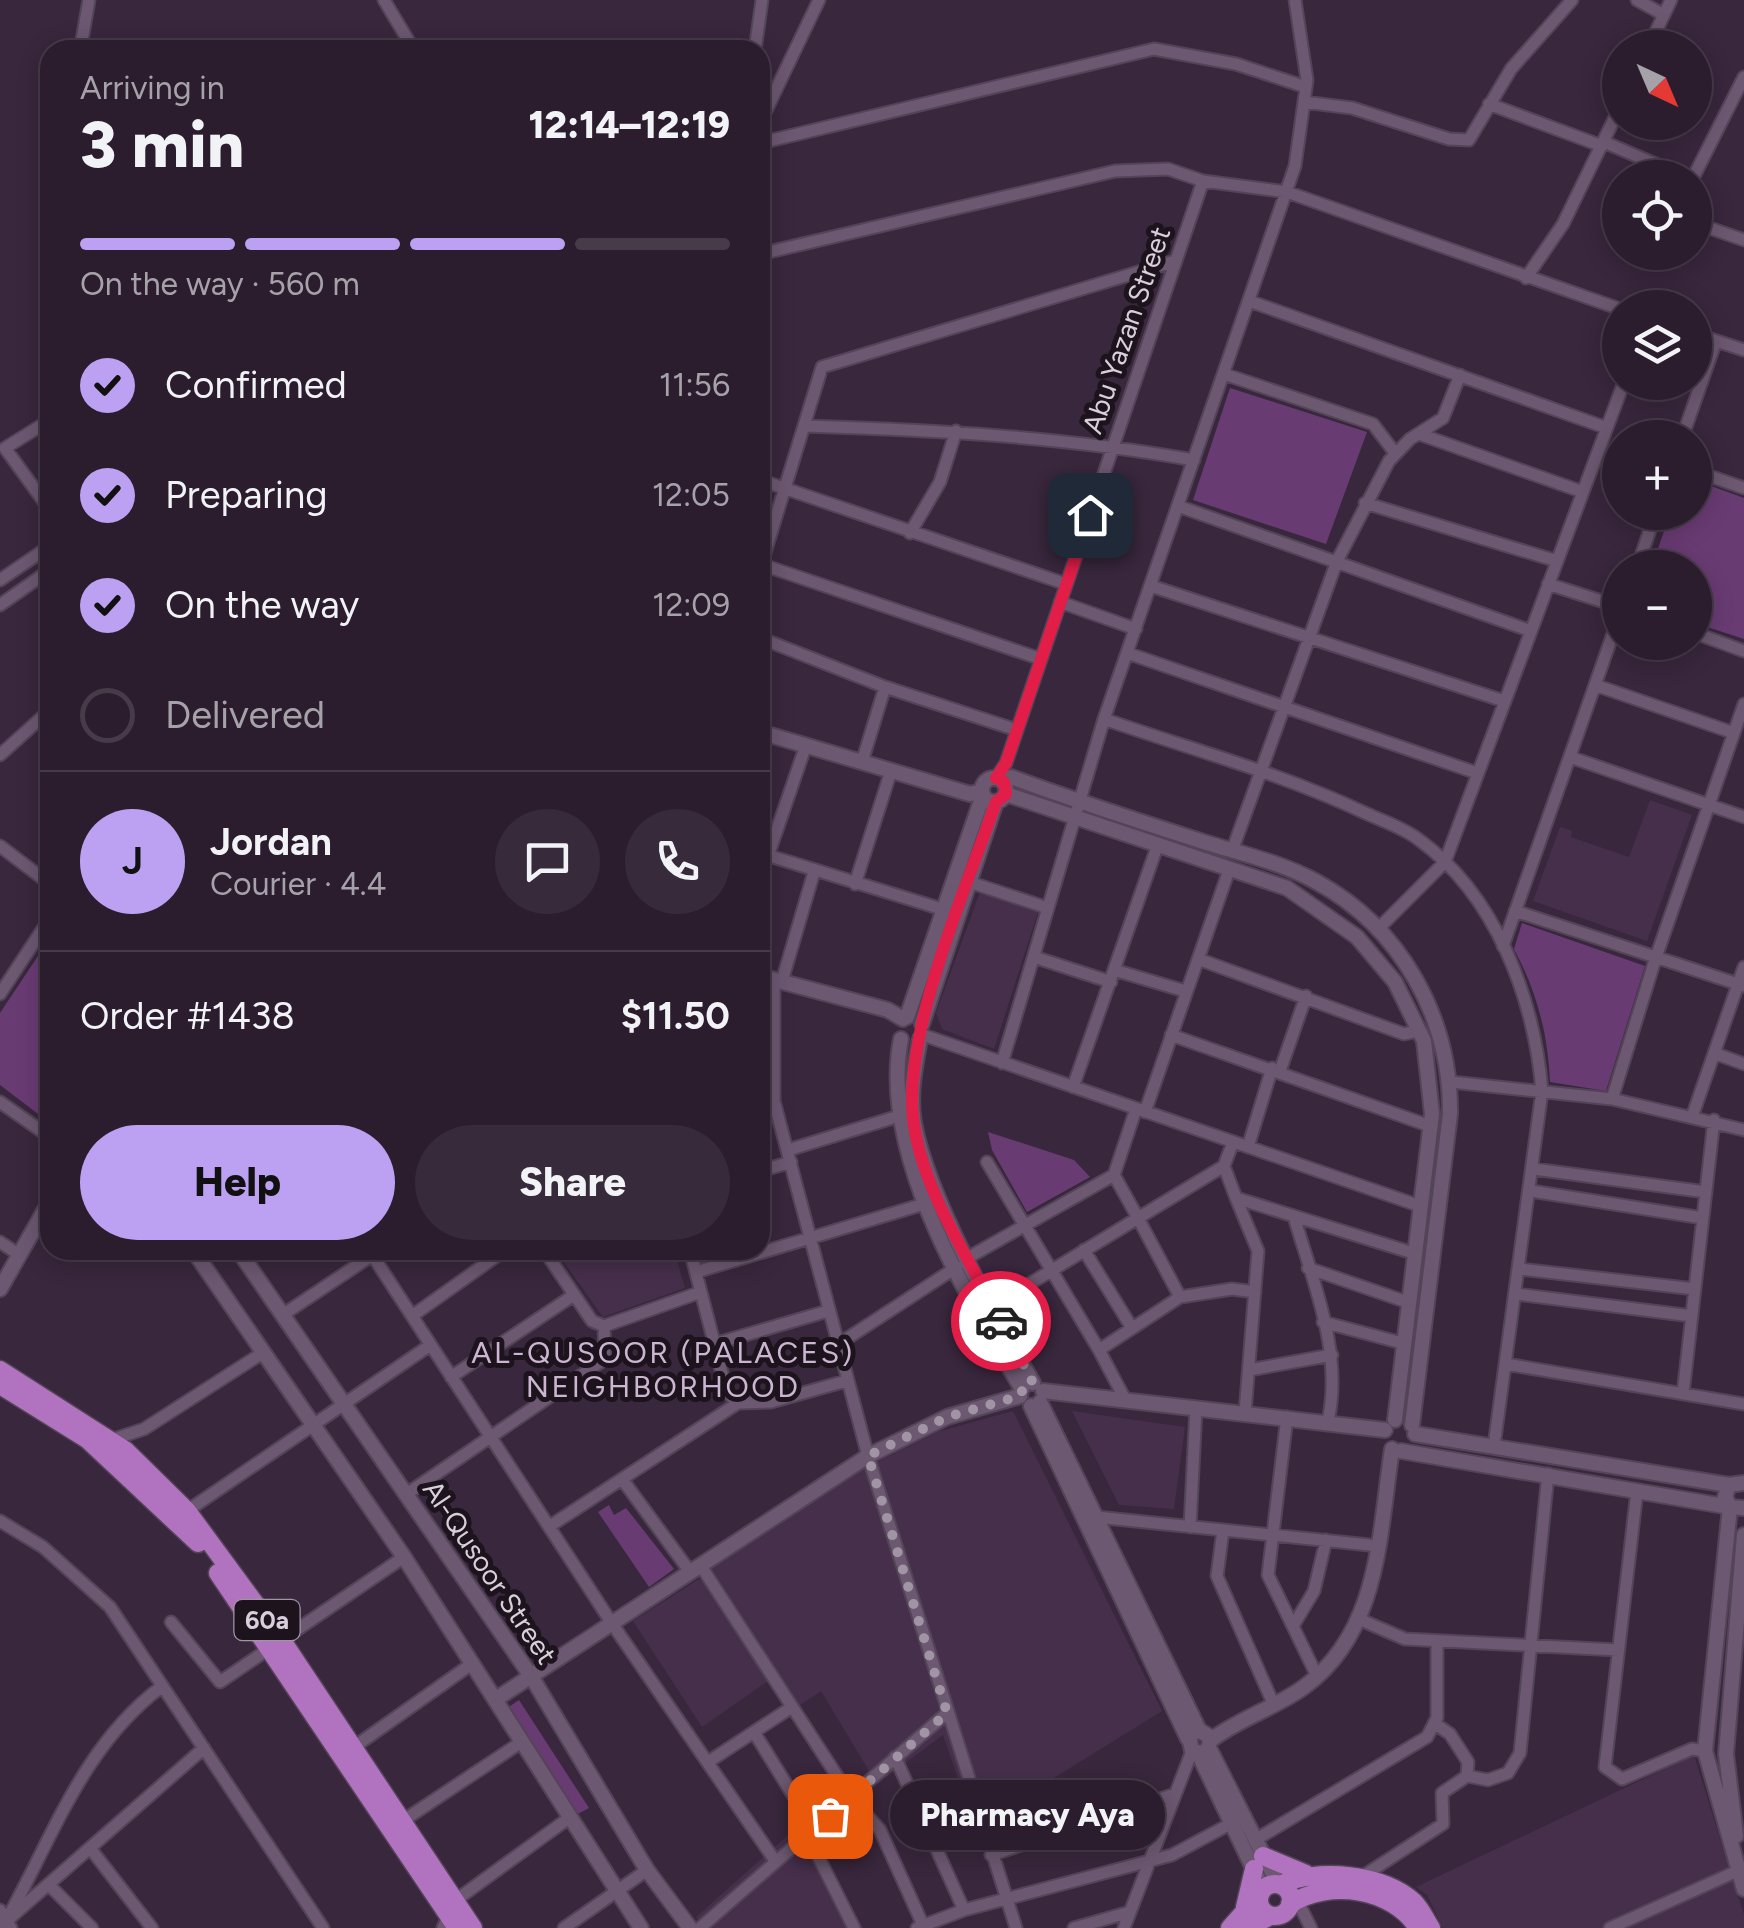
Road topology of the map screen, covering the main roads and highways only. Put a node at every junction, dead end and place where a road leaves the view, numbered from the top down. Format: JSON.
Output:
{"nodes":[{"id":1,"x":1,"y":1382,"type":"edge"},
{"id":2,"x":274,"y":1643,"type":"junction"},
{"id":3,"x":1316,"y":1878,"type":"junction"},
{"id":4,"x":1271,"y":1888,"type":"junction"},
{"id":5,"x":1294,"y":1902,"type":"junction"},
{"id":6,"x":1270,"y":1916,"type":"junction"},
{"id":7,"x":451,"y":1917,"type":"edge"},
{"id":8,"x":1240,"y":1923,"type":"edge"},
{"id":9,"x":473,"y":1928,"type":"edge"},
{"id":10,"x":1418,"y":1928,"type":"edge"},
{"id":11,"x":1432,"y":1928,"type":"edge"}],
"edges":[{"from":1,"to":2,"type":"main road","number":"60a"},
{"from":1,"to":2,"type":"main road","number":"60a"},
{"from":2,"to":7,"type":"main road","number":"60a"},
{"from":2,"to":7,"type":"main road","number":"60a"},
{"from":3,"to":4,"type":"main road"},
{"from":3,"to":8,"type":"main road"},
{"from":3,"to":11,"type":"main road"},
{"from":4,"to":5,"type":"main road"},
{"from":4,"to":6,"type":"main road"},
{"from":4,"to":8,"type":"main road"},
{"from":5,"to":6,"type":"main road"},
{"from":5,"to":10,"type":"main road"},
{"from":6,"to":8,"type":"main road"},
{"from":7,"to":9,"type":"main road","number":"60a"}]}
